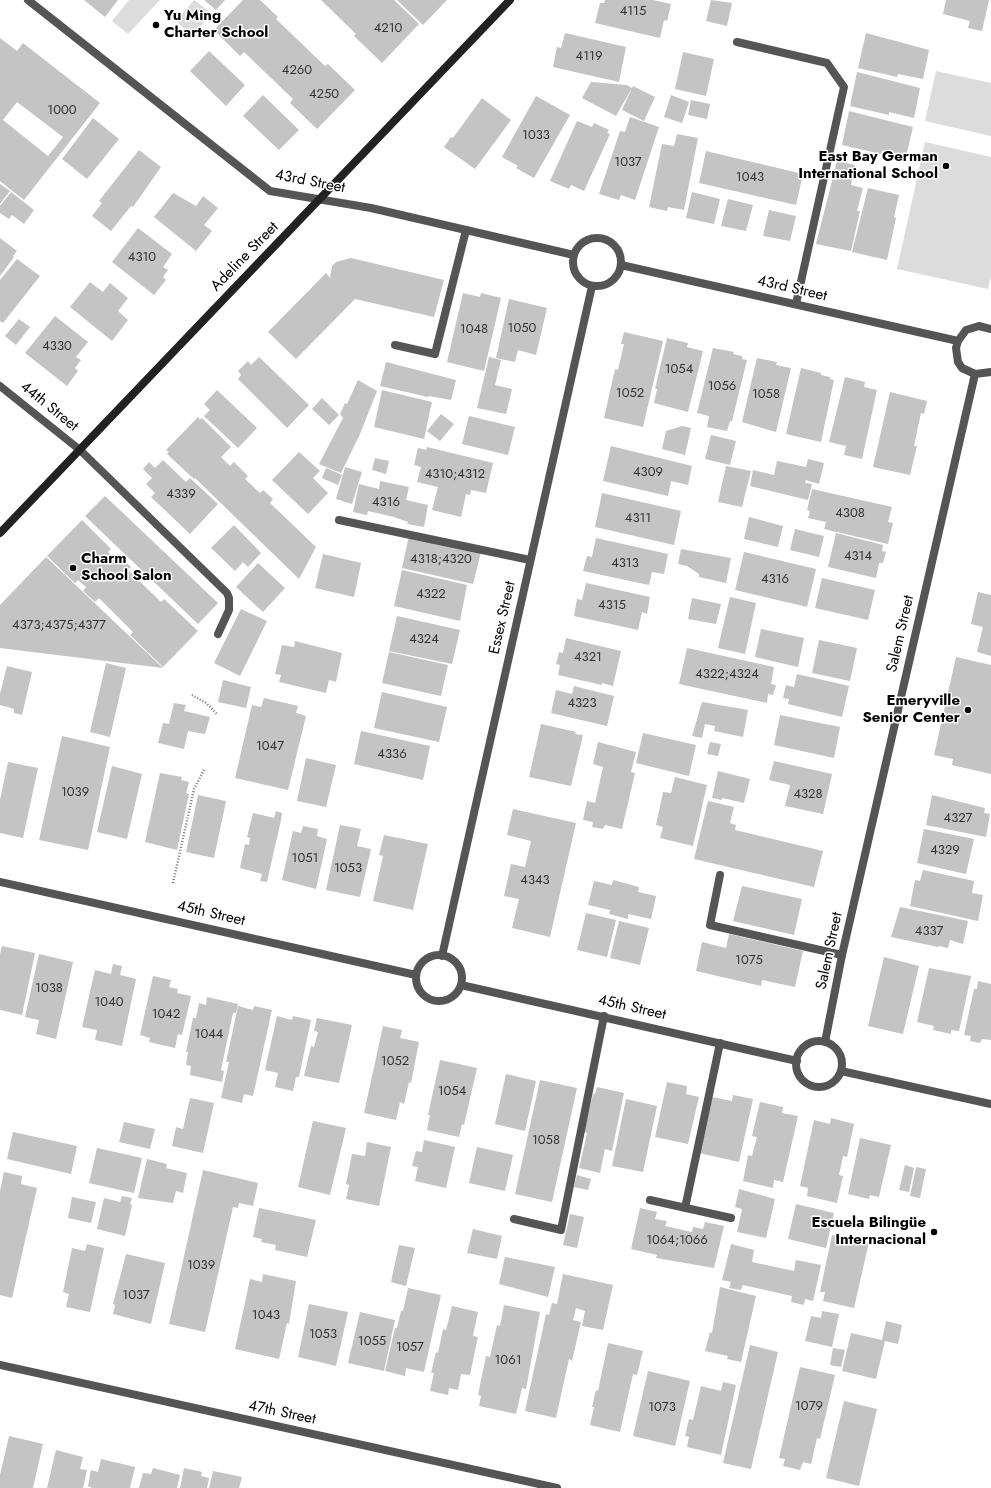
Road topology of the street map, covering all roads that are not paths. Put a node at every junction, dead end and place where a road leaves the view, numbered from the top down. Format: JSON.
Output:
{"nodes":[{"id":1,"x":28,"y":0,"type":"edge"},
{"id":2,"x":510,"y":0,"type":"edge"},
{"id":3,"x":737,"y":42,"type":"dead end"},
{"id":4,"x":320,"y":200,"type":"junction"},
{"id":5,"x":466,"y":230,"type":"junction"},
{"id":6,"x":574,"y":254,"type":"junction"},
{"id":7,"x":621,"y":265,"type":"junction"},
{"id":8,"x":592,"y":286,"type":"junction"},
{"id":9,"x":796,"y":304,"type":"junction"},
{"id":10,"x":991,"y":329,"type":"edge"},
{"id":11,"x":958,"y":341,"type":"junction"},
{"id":12,"x":395,"y":345,"type":"dead end"},
{"id":13,"x":991,"y":372,"type":"edge"},
{"id":14,"x":975,"y":374,"type":"junction"},
{"id":15,"x":0,"y":386,"type":"edge"},
{"id":16,"x":80,"y":450,"type":"junction"},
{"id":17,"x":339,"y":520,"type":"dead end"},
{"id":18,"x":0,"y":533,"type":"edge"},
{"id":19,"x":530,"y":560,"type":"junction"},
{"id":20,"x":218,"y":634,"type":"dead end"},
{"id":21,"x":720,"y":875,"type":"dead end"},
{"id":22,"x":0,"y":882,"type":"edge"},
{"id":23,"x":842,"y":955,"type":"junction"},
{"id":24,"x":442,"y":956,"type":"junction"},
{"id":25,"x":416,"y":975,"type":"junction"},
{"id":26,"x":461,"y":985,"type":"junction"},
{"id":27,"x":604,"y":1016,"type":"junction"},
{"id":28,"x":825,"y":1042,"type":"junction"},
{"id":29,"x":720,"y":1043,"type":"junction"},
{"id":30,"x":796,"y":1061,"type":"junction"},
{"id":31,"x":841,"y":1071,"type":"junction"},
{"id":32,"x":991,"y":1104,"type":"edge"},
{"id":33,"x":650,"y":1200,"type":"dead end"},
{"id":34,"x":685,"y":1208,"type":"junction"},
{"id":35,"x":732,"y":1218,"type":"dead end"},
{"id":36,"x":514,"y":1219,"type":"dead end"},
{"id":37,"x":0,"y":1365,"type":"edge"},
{"id":38,"x":558,"y":1488,"type":"edge"}],
"edges":[{"from":1,"to":4,"type":"street","name":"43rd Street"},
{"from":2,"to":4,"type":"main road","name":"Adeline Street"},
{"from":3,"to":9,"type":"street"},
{"from":4,"to":5,"type":"street","name":"43rd Street"},
{"from":4,"to":16,"type":"main road","name":"Adeline Street"},
{"from":5,"to":6,"type":"street","name":"43rd Street"},
{"from":5,"to":12,"type":"street"},
{"from":6,"to":7,"type":"street"},
{"from":6,"to":8,"type":"street"},
{"from":7,"to":8,"type":"street"},
{"from":7,"to":9,"type":"street","name":"43rd Street"},
{"from":8,"to":19,"type":"street","name":"Essex Street"},
{"from":9,"to":11,"type":"street","name":"43rd Street"},
{"from":10,"to":11,"type":"street"},
{"from":11,"to":14,"type":"street"},
{"from":13,"to":14,"type":"street"},
{"from":14,"to":23,"type":"street","name":"Salem Street"},
{"from":15,"to":16,"type":"street","name":"44th Street"},
{"from":16,"to":18,"type":"main road","name":"Adeline Street"},
{"from":16,"to":20,"type":"street","name":"44th Street"},
{"from":17,"to":19,"type":"street"},
{"from":19,"to":24,"type":"street","name":"Essex Street"},
{"from":21,"to":23,"type":"street"},
{"from":22,"to":25,"type":"street","name":"45th Street"},
{"from":23,"to":28,"type":"street","name":"Salem Street"},
{"from":24,"to":25,"type":"street"},
{"from":24,"to":26,"type":"street"},
{"from":25,"to":26,"type":"street"},
{"from":26,"to":27,"type":"street","name":"45th Street"},
{"from":27,"to":29,"type":"street","name":"45th Street"},
{"from":27,"to":36,"type":"street"},
{"from":28,"to":30,"type":"street"},
{"from":28,"to":31,"type":"street"},
{"from":29,"to":30,"type":"street","name":"45th Street"},
{"from":29,"to":34,"type":"street"},
{"from":30,"to":31,"type":"street"},
{"from":31,"to":32,"type":"street"},
{"from":33,"to":34,"type":"street"},
{"from":34,"to":35,"type":"street"},
{"from":37,"to":38,"type":"street","name":"47th Street"}]}
